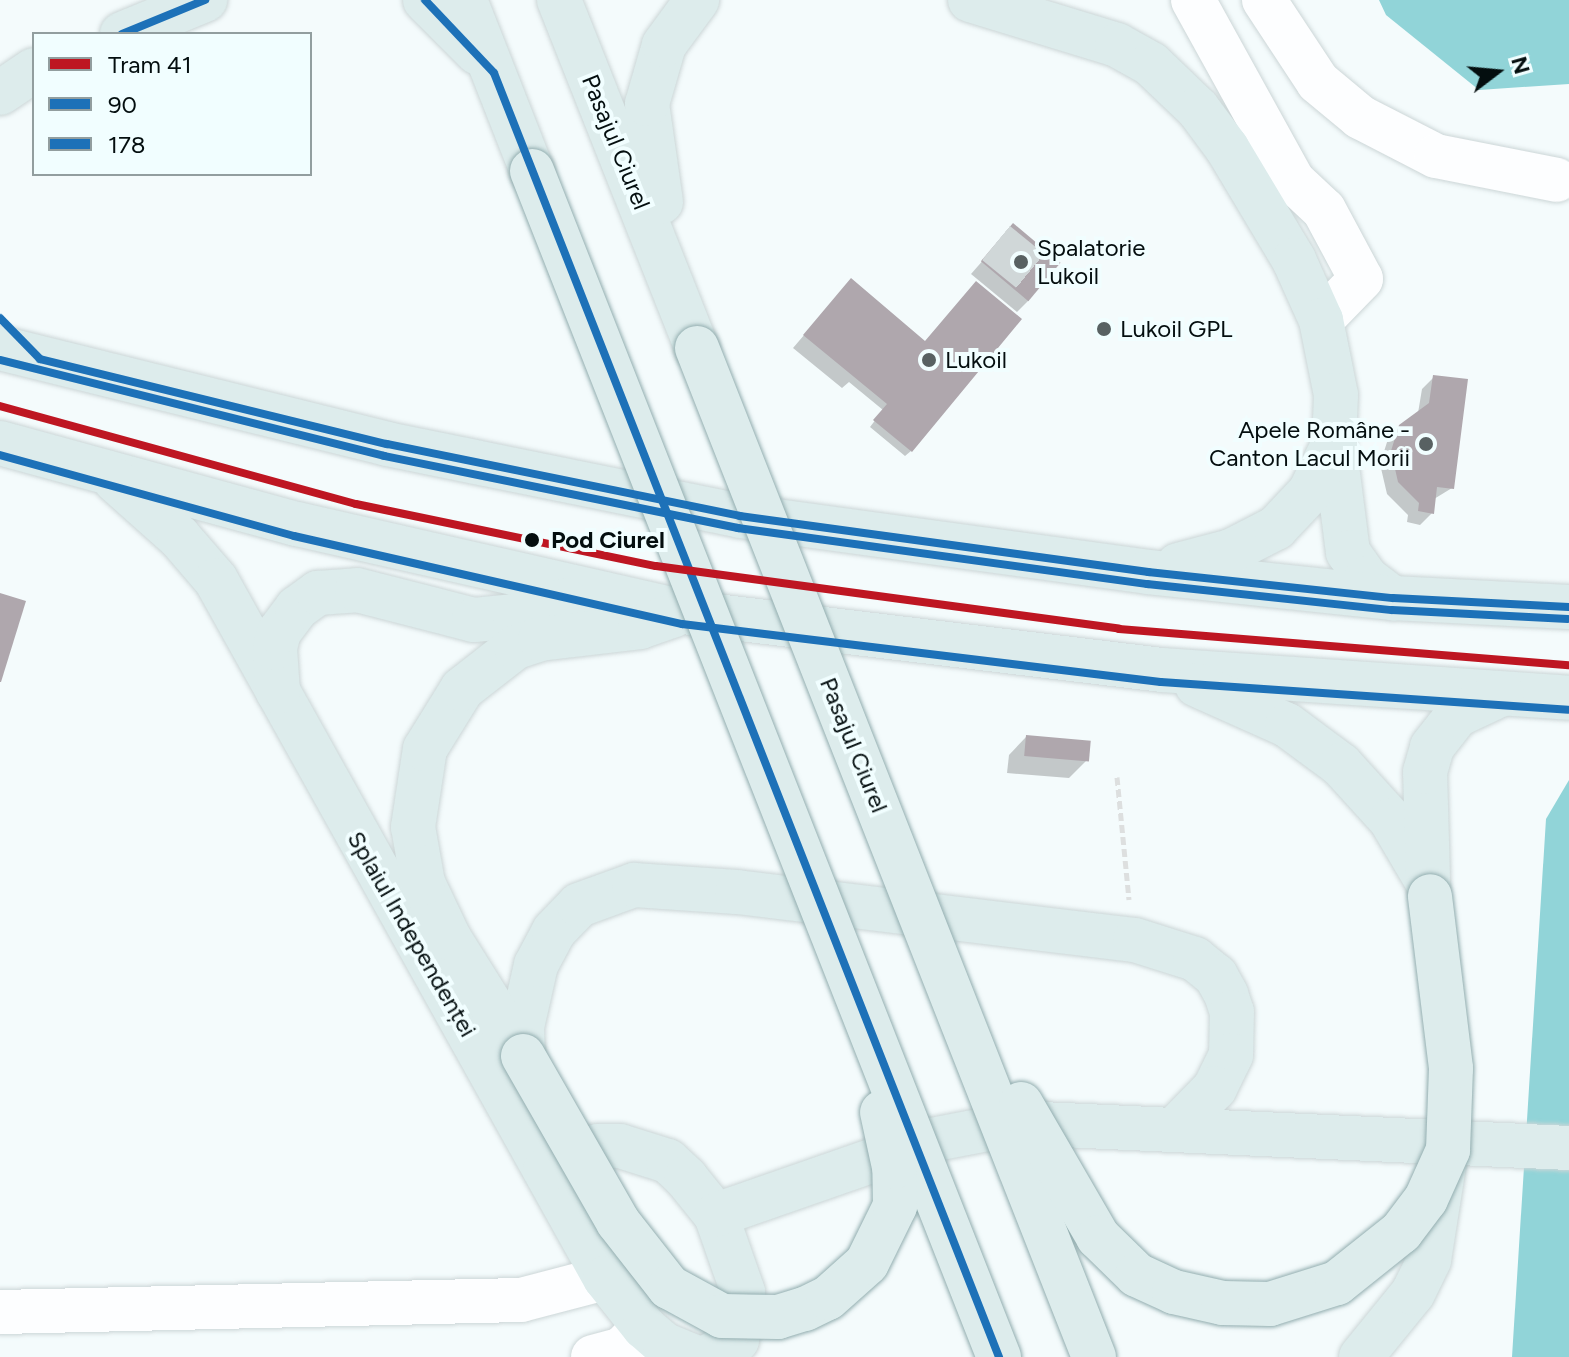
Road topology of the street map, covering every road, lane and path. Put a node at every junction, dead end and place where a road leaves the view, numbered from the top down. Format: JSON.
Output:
{"nodes":[{"id":1,"x":205,"y":0,"type":"edge"},
{"id":2,"x":425,"y":0,"type":"edge"},
{"id":3,"x":465,"y":0,"type":"edge"},
{"id":4,"x":559,"y":0,"type":"edge"},
{"id":5,"x":697,"y":0,"type":"edge"},
{"id":6,"x":970,"y":0,"type":"edge"},
{"id":7,"x":1193,"y":0,"type":"edge"},
{"id":8,"x":1264,"y":0,"type":"edge"},
{"id":9,"x":127,"y":32,"type":"edge"},
{"id":10,"x":1214,"y":42,"type":"junction"},
{"id":11,"x":32,"y":71,"type":"edge"},
{"id":12,"x":494,"y":73,"type":"junction"},
{"id":13,"x":1177,"y":85,"type":"junction"},
{"id":14,"x":0,"y":93,"type":"edge"},
{"id":15,"x":1557,"y":180,"type":"dead end"},
{"id":16,"x":0,"y":318,"type":"edge"},
{"id":17,"x":1321,"y":320,"type":"junction"},
{"id":18,"x":697,"y":348,"type":"junction"},
{"id":19,"x":20,"y":353,"type":"edge"},
{"id":20,"x":0,"y":443,"type":"edge"},
{"id":21,"x":1334,"y":443,"type":"junction"},
{"id":22,"x":107,"y":474,"type":"junction"},
{"id":23,"x":1148,"y":572,"type":"junction"},
{"id":24,"x":588,"y":594,"type":"junction"},
{"id":25,"x":1393,"y":598,"type":"junction"},
{"id":26,"x":1569,"y":607,"type":"edge"},
{"id":27,"x":683,"y":612,"type":"junction"},
{"id":28,"x":1162,"y":670,"type":"junction"},
{"id":29,"x":1502,"y":694,"type":"junction"},
{"id":30,"x":279,"y":698,"type":"junction"},
{"id":31,"x":1569,"y":698,"type":"edge"},
{"id":32,"x":1117,"y":777,"type":"dead end"},
{"id":33,"x":1429,"y":889,"type":"junction"},
{"id":34,"x":1135,"y":940,"type":"junction"},
{"id":35,"x":855,"y":988,"type":"junction"},
{"id":36,"x":962,"y":1016,"type":"junction"},
{"id":37,"x":523,"y":1056,"type":"junction"},
{"id":38,"x":1176,"y":1128,"type":"junction"},
{"id":39,"x":1569,"y":1148,"type":"edge"},
{"id":40,"x":1444,"y":1165,"type":"junction"},
{"id":41,"x":545,"y":1170,"type":"junction"},
{"id":42,"x":716,"y":1215,"type":"junction"},
{"id":43,"x":605,"y":1278,"type":"junction"},
{"id":44,"x":0,"y":1312,"type":"edge"},
{"id":45,"x":644,"y":1327,"type":"junction"},
{"id":46,"x":713,"y":1356,"type":"edge"},
{"id":47,"x":593,"y":1357,"type":"edge"},
{"id":48,"x":999,"y":1357,"type":"edge"},
{"id":49,"x":1094,"y":1357,"type":"edge"},
{"id":50,"x":1361,"y":1357,"type":"edge"}],
"edges":[{"from":1,"to":9,"type":"main road"},
{"from":2,"to":12,"type":"main road"},
{"from":3,"to":12,"type":"main road"},
{"from":4,"to":18,"type":"main road","name":"Pasajul Ciurel"},
{"from":5,"to":18,"type":"main road"},
{"from":6,"to":13,"type":"main road"},
{"from":7,"to":10,"type":"lane"},
{"from":8,"to":15,"type":"lane"},
{"from":10,"to":13,"type":"lane"},
{"from":10,"to":17,"type":"lane"},
{"from":11,"to":14,"type":"main road"},
{"from":12,"to":35,"type":"main road","bridge":true},
{"from":13,"to":17,"type":"main road"},
{"from":16,"to":19,"type":"main road"},
{"from":17,"to":21,"type":"main road"},
{"from":18,"to":36,"type":"main road","name":"Pasajul Ciurel","bridge":true},
{"from":19,"to":23,"type":"main road"},
{"from":20,"to":22,"type":"main road"},
{"from":21,"to":23,"type":"main road"},
{"from":21,"to":25,"type":"main road"},
{"from":22,"to":24,"type":"main road"},
{"from":22,"to":30,"type":"main road","name":"Splaiul Independenței"},
{"from":23,"to":25,"type":"main road"},
{"from":24,"to":27,"type":"main road"},
{"from":24,"to":30,"type":"main road","name":"Splaiul Independenței"},
{"from":25,"to":26,"type":"main road"},
{"from":27,"to":28,"type":"main road"},
{"from":27,"to":37,"type":"main road"},
{"from":28,"to":29,"type":"main road"},
{"from":28,"to":33,"type":"main road"},
{"from":29,"to":31,"type":"main road"},
{"from":29,"to":33,"type":"main road"},
{"from":30,"to":41,"type":"main road","name":"Splaiul Independenței"},
{"from":32,"to":34,"type":"path"},
{"from":33,"to":40,"type":"main road","bridge":true},
{"from":34,"to":37,"type":"main road"},
{"from":34,"to":38,"type":"main road"},
{"from":35,"to":37,"type":"main road","bridge":true},
{"from":35,"to":48,"type":"main road","bridge":true},
{"from":36,"to":40,"type":"main road","bridge":true},
{"from":36,"to":49,"type":"main road","name":"Pasajul Ciurel","bridge":true},
{"from":38,"to":39,"type":"main road"},
{"from":38,"to":42,"type":"main road"},
{"from":40,"to":50,"type":"main road"},
{"from":41,"to":42,"type":"main road","name":"Splaiul Independenței"},
{"from":41,"to":43,"type":"main road","name":"Splaiul Independenței"},
{"from":42,"to":46,"type":"main road","name":"Splaiul Independenței"},
{"from":43,"to":44,"type":"lane"},
{"from":43,"to":45,"type":"main road","name":"Splaiul Independenței"},
{"from":45,"to":46,"type":"main road","name":"Splaiul Independenței"},
{"from":45,"to":47,"type":"lane"}]}
